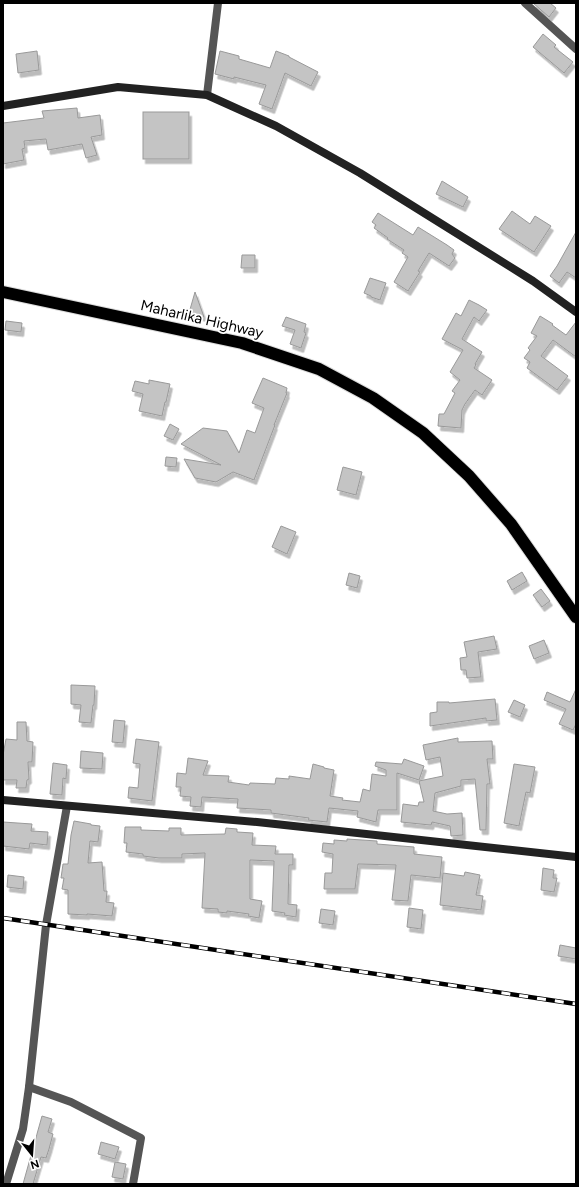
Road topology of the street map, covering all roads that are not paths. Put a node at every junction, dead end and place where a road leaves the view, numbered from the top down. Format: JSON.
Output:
{"nodes":[{"id":1,"x":218,"y":3,"type":"edge"},
{"id":2,"x":525,"y":3,"type":"edge"},
{"id":3,"x":576,"y":49,"type":"edge"},
{"id":4,"x":208,"y":95,"type":"junction"},
{"id":5,"x":3,"y":106,"type":"edge"},
{"id":6,"x":3,"y":292,"type":"edge"},
{"id":7,"x":576,"y":312,"type":"edge"},
{"id":8,"x":576,"y":617,"type":"edge"},
{"id":9,"x":3,"y":800,"type":"edge"},
{"id":10,"x":67,"y":806,"type":"junction"},
{"id":11,"x":576,"y":857,"type":"edge"},
{"id":12,"x":29,"y":1087,"type":"junction"},
{"id":13,"x":6,"y":1184,"type":"edge"},
{"id":14,"x":133,"y":1184,"type":"edge"}],
"edges":[{"from":1,"to":4,"type":"street"},
{"from":2,"to":3,"type":"street"},
{"from":4,"to":5,"type":"main road"},
{"from":4,"to":7,"type":"main road"},
{"from":6,"to":8,"type":"highway","name":"Maharlika Highway"},
{"from":9,"to":10,"type":"main road"},
{"from":10,"to":11,"type":"main road"},
{"from":10,"to":12,"type":"street"},
{"from":12,"to":13,"type":"street"},
{"from":12,"to":14,"type":"street"}]}
